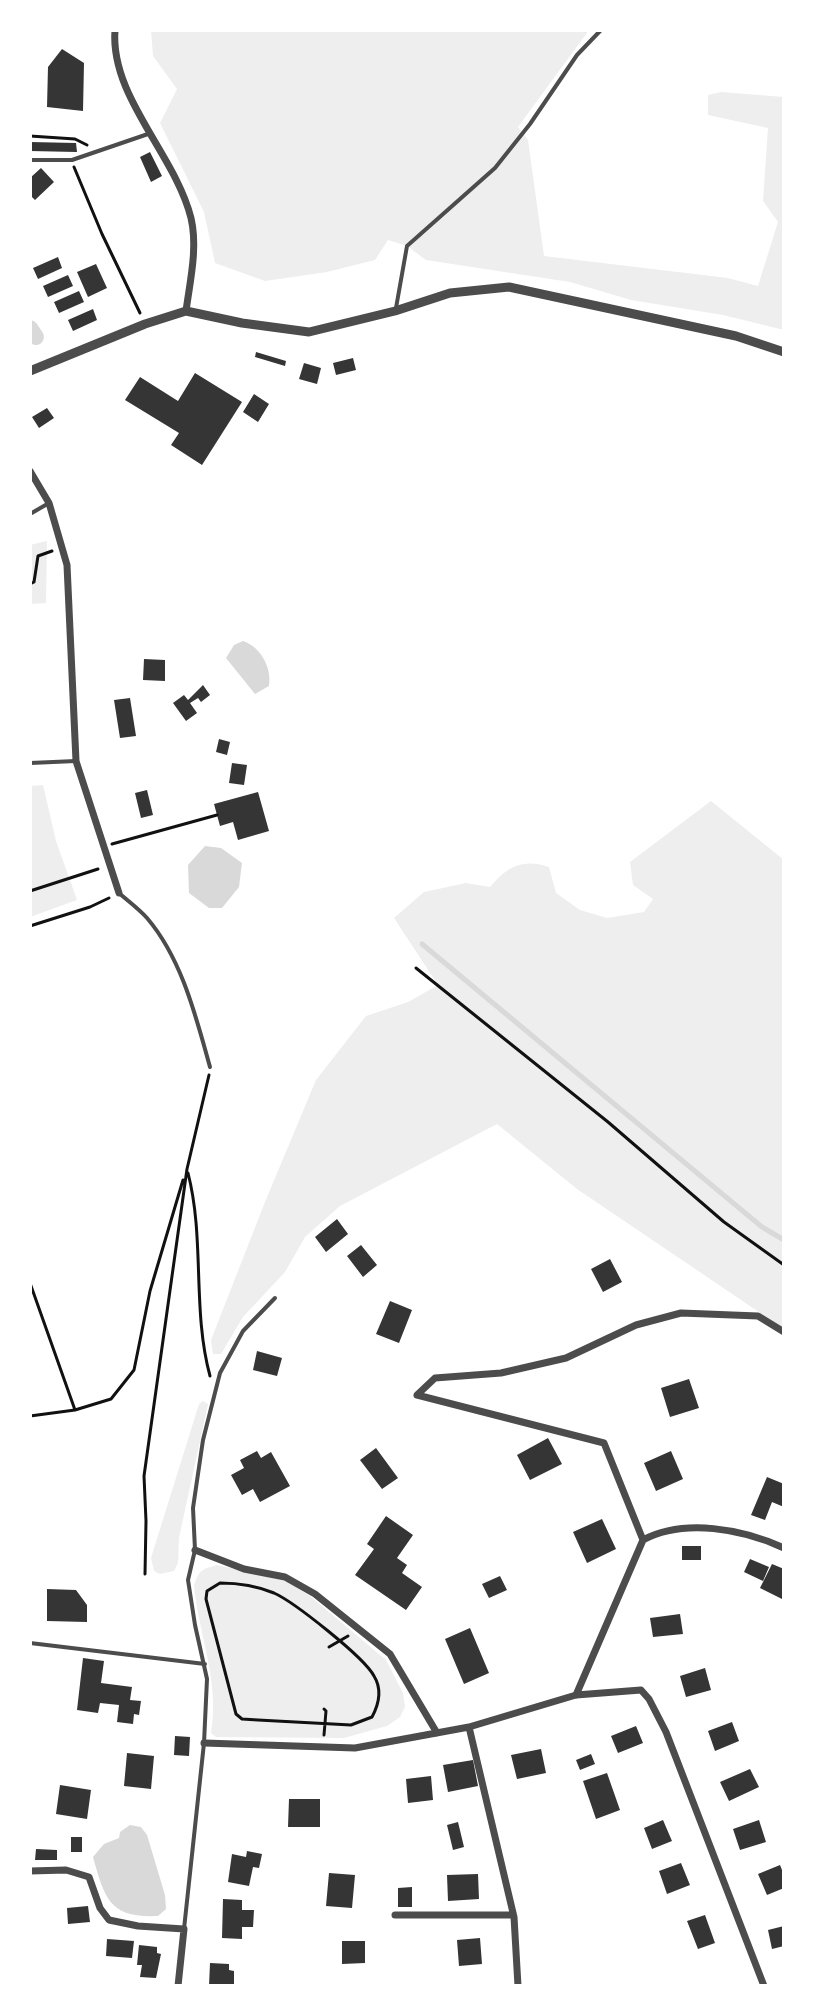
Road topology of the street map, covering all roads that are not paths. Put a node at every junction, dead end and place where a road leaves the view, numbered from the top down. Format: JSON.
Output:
{"nodes":[{"id":1,"x":115,"y":30,"type":"edge"},
{"id":2,"x":601,"y":30,"type":"edge"},
{"id":3,"x":151,"y":133,"type":"junction"},
{"id":4,"x":30,"y":160,"type":"edge"},
{"id":5,"x":186,"y":311,"type":"junction"},
{"id":6,"x":395,"y":311,"type":"junction"},
{"id":7,"x":784,"y":352,"type":"edge"},
{"id":8,"x":30,"y":371,"type":"edge"},
{"id":9,"x":30,"y":471,"type":"edge"},
{"id":10,"x":49,"y":503,"type":"junction"},
{"id":11,"x":30,"y":514,"type":"edge"},
{"id":12,"x":76,"y":761,"type":"junction"},
{"id":13,"x":30,"y":763,"type":"edge"},
{"id":14,"x":119,"y":893,"type":"joint"},
{"id":15,"x":210,"y":1067,"type":"road end"},
{"id":16,"x":275,"y":1298,"type":"dead end"},
{"id":17,"x":784,"y":1332,"type":"edge"},
{"id":18,"x":643,"y":1540,"type":"junction"},
{"id":19,"x":784,"y":1548,"type":"edge"},
{"id":20,"x":195,"y":1550,"type":"junction"},
{"id":21,"x":30,"y":1643,"type":"edge"},
{"id":22,"x":205,"y":1664,"type":"junction"},
{"id":23,"x":576,"y":1695,"type":"junction"},
{"id":24,"x":469,"y":1727,"type":"junction"},
{"id":25,"x":437,"y":1733,"type":"junction"},
{"id":26,"x":204,"y":1743,"type":"junction"},
{"id":27,"x":30,"y":1871,"type":"edge"},
{"id":28,"x":395,"y":1915,"type":"dead end"},
{"id":29,"x":513,"y":1915,"type":"junction"},
{"id":30,"x":184,"y":1929,"type":"junction"},
{"id":31,"x":178,"y":1986,"type":"edge"},
{"id":32,"x":518,"y":1986,"type":"edge"},
{"id":33,"x":764,"y":1986,"type":"edge"}],
"edges":[{"from":1,"to":3,"type":"street"},
{"from":2,"to":6,"type":"lane"},
{"from":3,"to":4,"type":"lane"},
{"from":3,"to":5,"type":"street"},
{"from":5,"to":6,"type":"street"},
{"from":5,"to":8,"type":"street"},
{"from":6,"to":7,"type":"street"},
{"from":9,"to":10,"type":"street"},
{"from":10,"to":11,"type":"lane"},
{"from":10,"to":12,"type":"street"},
{"from":12,"to":13,"type":"lane"},
{"from":12,"to":14,"type":"street"},
{"from":14,"to":15,"type":"lane"},
{"from":16,"to":20,"type":"lane"},
{"from":17,"to":18,"type":"street"},
{"from":18,"to":19,"type":"street"},
{"from":18,"to":23,"type":"street"},
{"from":20,"to":22,"type":"lane"},
{"from":20,"to":25,"type":"street"},
{"from":21,"to":22,"type":"lane"},
{"from":22,"to":26,"type":"lane"},
{"from":23,"to":24,"type":"street"},
{"from":23,"to":33,"type":"street"},
{"from":24,"to":25,"type":"street"},
{"from":24,"to":29,"type":"street"},
{"from":25,"to":26,"type":"street"},
{"from":26,"to":30,"type":"lane"},
{"from":27,"to":30,"type":"street"},
{"from":28,"to":29,"type":"street"},
{"from":29,"to":32,"type":"street"},
{"from":30,"to":31,"type":"street"}]}
